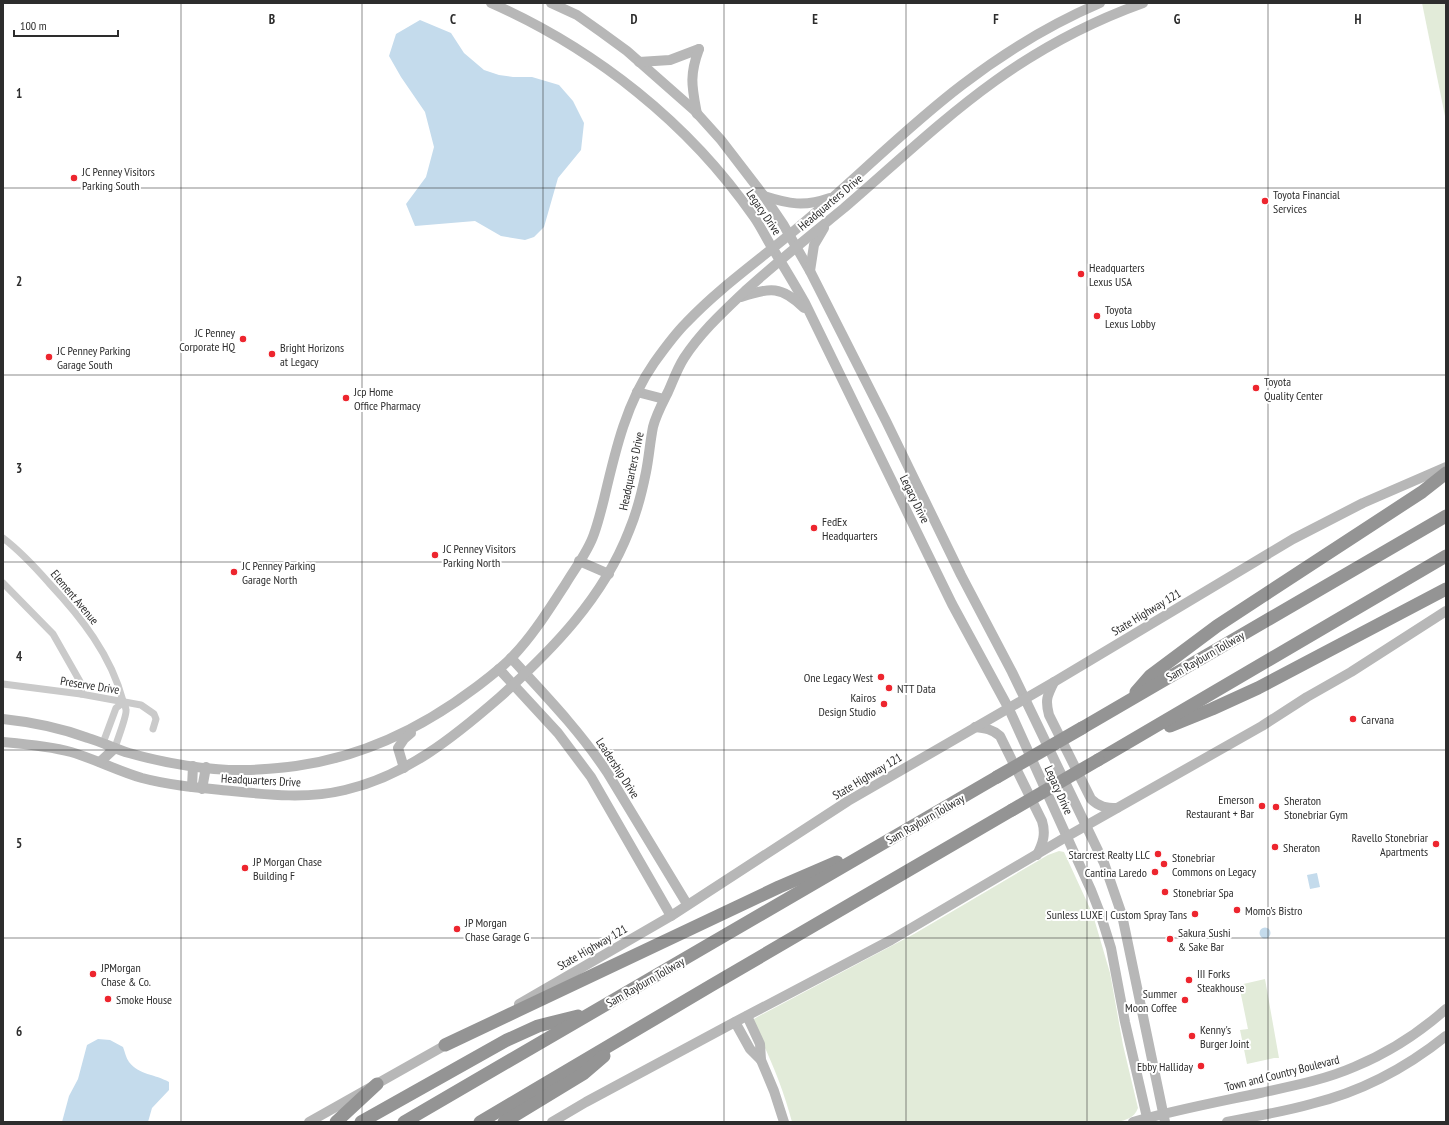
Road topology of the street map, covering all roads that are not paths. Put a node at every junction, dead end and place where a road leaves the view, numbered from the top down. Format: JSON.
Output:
{"nodes":[{"id":1,"x":491,"y":3,"type":"edge"},
{"id":2,"x":550,"y":3,"type":"edge"},
{"id":3,"x":1100,"y":3,"type":"edge"},
{"id":4,"x":1143,"y":3,"type":"edge"},
{"id":5,"x":639,"y":62,"type":"junction"},
{"id":6,"x":697,"y":114,"type":"junction"},
{"id":7,"x":764,"y":196,"type":"junction"},
{"id":8,"x":835,"y":196,"type":"junction"},
{"id":9,"x":832,"y":217,"type":"junction"},
{"id":10,"x":789,"y":235,"type":"junction"},
{"id":11,"x":796,"y":247,"type":"junction"},
{"id":12,"x":773,"y":249,"type":"junction"},
{"id":13,"x":780,"y":261,"type":"junction"},
{"id":14,"x":810,"y":271,"type":"junction"},
{"id":15,"x":737,"y":298,"type":"junction"},
{"id":16,"x":810,"y":314,"type":"junction"},
{"id":17,"x":637,"y":392,"type":"junction"},
{"id":18,"x":664,"y":399,"type":"junction"},
{"id":19,"x":1446,"y":467,"type":"edge"},
{"id":20,"x":1446,"y":473,"type":"edge"},
{"id":21,"x":1446,"y":516,"type":"edge"},
{"id":22,"x":3,"y":538,"type":"edge"},
{"id":23,"x":1446,"y":556,"type":"edge"},
{"id":24,"x":579,"y":561,"type":"junction"},
{"id":25,"x":609,"y":574,"type":"junction"},
{"id":26,"x":3,"y":583,"type":"edge"},
{"id":27,"x":1446,"y":589,"type":"edge"},
{"id":28,"x":1446,"y":611,"type":"edge"},
{"id":29,"x":511,"y":658,"type":"junction"},
{"id":30,"x":499,"y":669,"type":"junction"},
{"id":31,"x":525,"y":674,"type":"junction"},
{"id":32,"x":1054,"y":682,"type":"junction"},
{"id":33,"x":3,"y":684,"type":"edge"},
{"id":34,"x":514,"y":684,"type":"junction"},
{"id":35,"x":81,"y":694,"type":"junction"},
{"id":36,"x":1025,"y":699,"type":"junction"},
{"id":37,"x":124,"y":702,"type":"junction"},
{"id":38,"x":1127,"y":702,"type":"junction"},
{"id":39,"x":1009,"y":709,"type":"junction"},
{"id":40,"x":440,"y":712,"type":"junction"},
{"id":41,"x":3,"y":719,"type":"edge"},
{"id":42,"x":975,"y":727,"type":"junction"},
{"id":43,"x":153,"y":729,"type":"dead end"},
{"id":44,"x":3,"y":742,"type":"edge"},
{"id":45,"x":1129,"y":742,"type":"junction"},
{"id":46,"x":103,"y":743,"type":"junction"},
{"id":47,"x":114,"y":748,"type":"junction"},
{"id":48,"x":100,"y":762,"type":"junction"},
{"id":49,"x":193,"y":766,"type":"junction"},
{"id":50,"x":206,"y":767,"type":"junction"},
{"id":51,"x":404,"y":768,"type":"junction"},
{"id":52,"x":197,"y":788,"type":"junction"},
{"id":53,"x":1119,"y":808,"type":"junction"},
{"id":54,"x":1087,"y":826,"type":"junction"},
{"id":55,"x":1066,"y":837,"type":"junction"},
{"id":56,"x":885,"y":842,"type":"junction"},
{"id":57,"x":1037,"y":855,"type":"junction"},
{"id":58,"x":687,"y":904,"type":"junction"},
{"id":59,"x":671,"y":916,"type":"junction"},
{"id":60,"x":1446,"y":1009,"type":"edge"},
{"id":61,"x":595,"y":1011,"type":"junction"},
{"id":62,"x":747,"y":1016,"type":"junction"},
{"id":63,"x":734,"y":1022,"type":"junction"},
{"id":64,"x":631,"y":1033,"type":"junction"},
{"id":65,"x":1446,"y":1036,"type":"edge"},
{"id":66,"x":445,"y":1045,"type":"junction"},
{"id":67,"x":761,"y":1060,"type":"junction"},
{"id":68,"x":377,"y":1084,"type":"junction"},
{"id":69,"x":1164,"y":1118,"type":"edge"},
{"id":70,"x":1147,"y":1120,"type":"edge"},
{"id":71,"x":363,"y":1121,"type":"edge"},
{"id":72,"x":309,"y":1122,"type":"edge"},
{"id":73,"x":336,"y":1122,"type":"edge"},
{"id":74,"x":404,"y":1122,"type":"edge"},
{"id":75,"x":480,"y":1122,"type":"edge"},
{"id":76,"x":504,"y":1122,"type":"edge"},
{"id":77,"x":552,"y":1122,"type":"edge"},
{"id":78,"x":784,"y":1122,"type":"edge"},
{"id":79,"x":1132,"y":1122,"type":"edge"},
{"id":80,"x":1227,"y":1122,"type":"edge"}],
"edges":[{"from":1,"to":12,"type":"main road","name":"Legacy Drive"},
{"from":2,"to":5,"type":"main road","name":"Legacy Drive"},
{"from":3,"to":8,"type":"main road","name":"Headquarters Drive"},
{"from":4,"to":9,"type":"main road","name":"Headquarters Drive"},
{"from":5,"to":6,"type":"main road","name":"Legacy Drive"},
{"from":5,"to":6,"type":"main road"},
{"from":6,"to":7,"type":"main road","name":"Legacy Drive"},
{"from":7,"to":8,"type":"main road"},
{"from":7,"to":10,"type":"main road","name":"Legacy Drive"},
{"from":8,"to":10,"type":"main road","name":"Headquarters Drive"},
{"from":9,"to":11,"type":"main road","name":"Headquarters Drive"},
{"from":9,"to":14,"type":"main road"},
{"from":10,"to":11,"type":"main road","name":"Legacy Drive"},
{"from":10,"to":12,"type":"main road","name":"Headquarters Drive"},
{"from":11,"to":13,"type":"main road","name":"Headquarters Drive"},
{"from":11,"to":14,"type":"main road","name":"Legacy Drive"},
{"from":12,"to":13,"type":"main road","name":"Legacy Drive"},
{"from":12,"to":17,"type":"main road","name":"Headquarters Drive"},
{"from":13,"to":15,"type":"main road","name":"Headquarters Drive"},
{"from":13,"to":16,"type":"main road","name":"Legacy Drive"},
{"from":14,"to":36,"type":"main road","name":"Legacy Drive"},
{"from":15,"to":16,"type":"main road"},
{"from":15,"to":18,"type":"main road","name":"Headquarters Drive"},
{"from":16,"to":39,"type":"main road","name":"Legacy Drive"},
{"from":17,"to":18,"type":"main road"},
{"from":17,"to":24,"type":"main road","name":"Headquarters Drive"},
{"from":18,"to":25,"type":"main road","name":"Headquarters Drive"},
{"from":19,"to":32,"type":"main road","name":"State Highway 121"},
{"from":20,"to":38,"type":"highway"},
{"from":21,"to":38,"type":"highway","name":"Sam Rayburn Tollway"},
{"from":22,"to":37,"type":"street","name":"Element Avenue"},
{"from":23,"to":45,"type":"highway"},
{"from":24,"to":25,"type":"main road"},
{"from":24,"to":29,"type":"main road","name":"Headquarters Drive"},
{"from":25,"to":31,"type":"main road","name":"Headquarters Drive"},
{"from":26,"to":35,"type":"street"},
{"from":27,"to":45,"type":"highway"},
{"from":28,"to":53,"type":"main road"},
{"from":29,"to":30,"type":"main road","name":"Headquarters Drive"},
{"from":29,"to":31,"type":"main road","name":"Leadership Drive"},
{"from":30,"to":34,"type":"main road"},
{"from":30,"to":40,"type":"main road","name":"Headquarters Drive"},
{"from":31,"to":34,"type":"main road","name":"Headquarters Drive"},
{"from":31,"to":58,"type":"main road","name":"Leadership Drive"},
{"from":32,"to":36,"type":"main road","name":"State Highway 121"},
{"from":32,"to":53,"type":"main road"},
{"from":33,"to":35,"type":"street","name":"Preserve Drive"},
{"from":34,"to":51,"type":"main road","name":"Headquarters Drive"},
{"from":34,"to":59,"type":"main road"},
{"from":35,"to":37,"type":"street","name":"Preserve Drive"},
{"from":36,"to":39,"type":"main road","name":"State Highway 121"},
{"from":36,"to":54,"type":"main road","name":"Legacy Drive"},
{"from":37,"to":43,"type":"street","name":"Preserve Drive"},
{"from":37,"to":46,"type":"street"},
{"from":37,"to":47,"type":"street","name":"Element Avenue"},
{"from":38,"to":56,"type":"highway","name":"Sam Rayburn Tollway","bridge":true},
{"from":39,"to":42,"type":"main road","name":"State Highway 121"},
{"from":39,"to":55,"type":"main road","name":"Legacy Drive"},
{"from":40,"to":50,"type":"main road","name":"Headquarters Drive"},
{"from":40,"to":51,"type":"main road"},
{"from":41,"to":46,"type":"main road","name":"Headquarters Drive"},
{"from":42,"to":57,"type":"main road"},
{"from":42,"to":58,"type":"main road","name":"State Highway 121"},
{"from":44,"to":48,"type":"main road","name":"Headquarters Drive"},
{"from":45,"to":64,"type":"highway","bridge":true},
{"from":46,"to":47,"type":"main road","name":"Headquarters Drive"},
{"from":46,"to":48,"type":"main road"},
{"from":47,"to":48,"type":"main road"},
{"from":47,"to":49,"type":"main road","name":"Headquarters Drive"},
{"from":48,"to":52,"type":"main road","name":"Headquarters Drive"},
{"from":49,"to":50,"type":"main road","name":"Headquarters Drive"},
{"from":49,"to":52,"type":"main road"},
{"from":50,"to":52,"type":"main road"},
{"from":51,"to":52,"type":"main road","name":"Headquarters Drive"},
{"from":53,"to":54,"type":"main road"},
{"from":54,"to":55,"type":"main road"},
{"from":54,"to":69,"type":"main road","name":"Legacy Drive"},
{"from":55,"to":57,"type":"main road"},
{"from":55,"to":70,"type":"main road","name":"Legacy Drive"},
{"from":56,"to":61,"type":"highway","name":"Sam Rayburn Tollway"},
{"from":56,"to":66,"type":"highway"},
{"from":57,"to":62,"type":"main road"},
{"from":58,"to":59,"type":"main road","name":"State Highway 121"},
{"from":59,"to":66,"type":"main road","name":"State Highway 121"},
{"from":60,"to":69,"type":"main road","name":"Town and Country Boulevard"},
{"from":61,"to":71,"type":"highway"},
{"from":61,"to":74,"type":"highway","name":"Sam Rayburn Tollway"},
{"from":62,"to":63,"type":"main road"},
{"from":62,"to":67,"type":"main road"},
{"from":63,"to":67,"type":"main road"},
{"from":63,"to":77,"type":"main road"},
{"from":64,"to":75,"type":"highway"},
{"from":64,"to":76,"type":"highway"},
{"from":65,"to":80,"type":"main road"},
{"from":66,"to":68,"type":"main road","name":"State Highway 121"},
{"from":67,"to":78,"type":"main road"},
{"from":68,"to":72,"type":"main road","name":"State Highway 121"},
{"from":68,"to":73,"type":"highway"},
{"from":69,"to":70,"type":"main road","name":"Town and Country Boulevard"},
{"from":70,"to":79,"type":"main road","name":"Town and Country Boulevard"}]}
